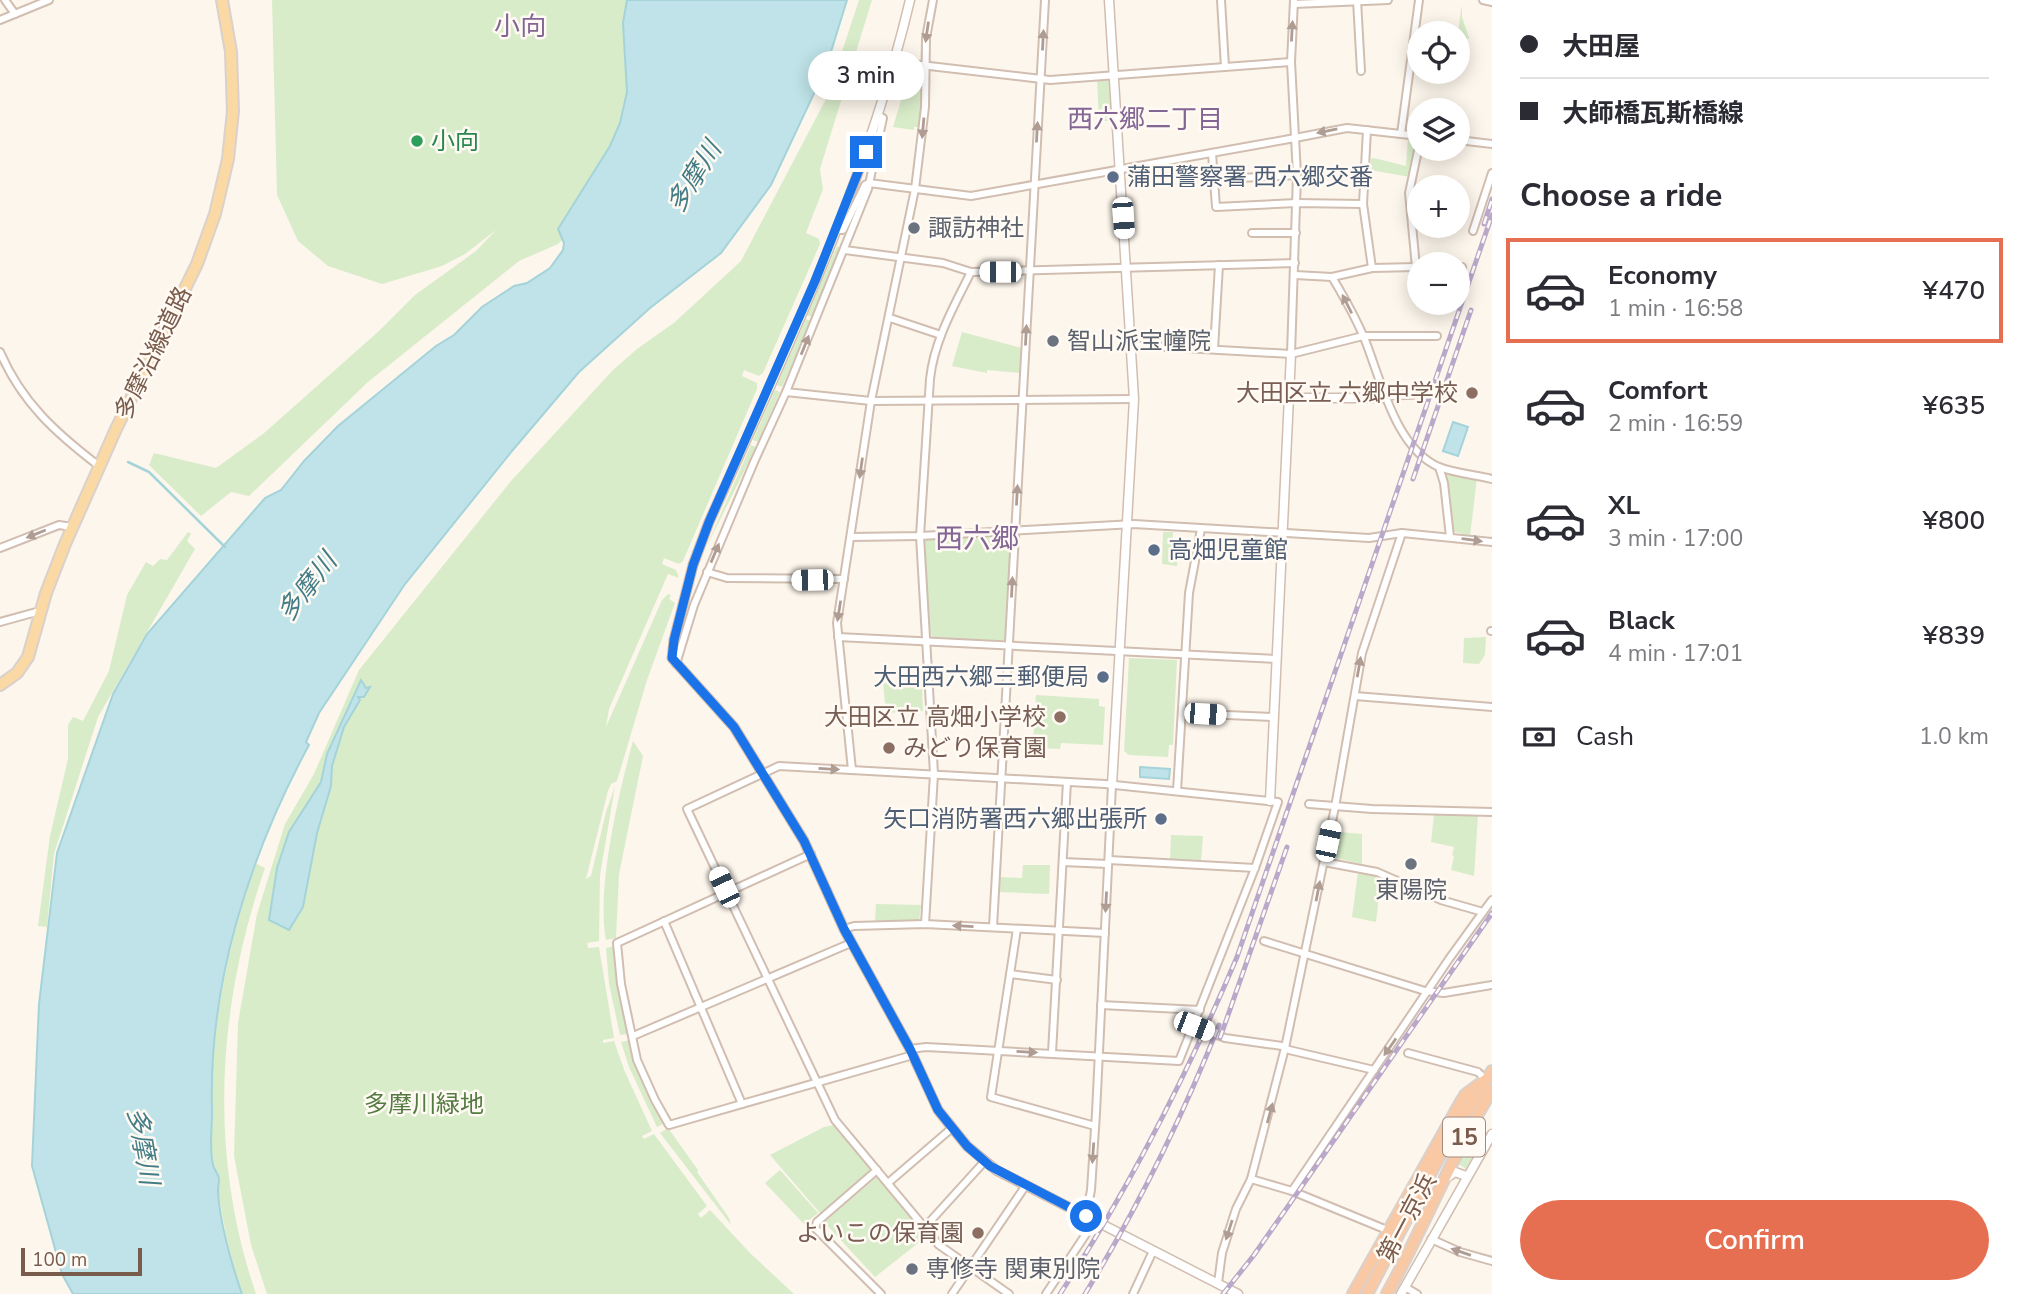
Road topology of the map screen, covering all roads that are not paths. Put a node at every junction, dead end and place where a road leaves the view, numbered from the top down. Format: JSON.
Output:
{"nodes":[{"id":1,"x":5,"y":0,"type":"edge"},
{"id":2,"x":49,"y":0,"type":"edge"},
{"id":3,"x":222,"y":0,"type":"edge"},
{"id":4,"x":910,"y":0,"type":"edge"},
{"id":5,"x":933,"y":0,"type":"edge"},
{"id":6,"x":1045,"y":0,"type":"edge"},
{"id":7,"x":1109,"y":0,"type":"edge"},
{"id":8,"x":1221,"y":0,"type":"edge"},
{"id":9,"x":1357,"y":0,"type":"edge"},
{"id":10,"x":1388,"y":0,"type":"edge"},
{"id":11,"x":1419,"y":0,"type":"edge"},
{"id":12,"x":1483,"y":0,"type":"edge"},
{"id":13,"x":1294,"y":2,"type":"edge"},
{"id":14,"x":1492,"y":2,"type":"edge"},
{"id":15,"x":15,"y":14,"type":"junction"},
{"id":16,"x":0,"y":20,"type":"edge"},
{"id":17,"x":1291,"y":62,"type":"junction"},
{"id":18,"x":912,"y":64,"type":"dead end"},
{"id":19,"x":926,"y":65,"type":"junction"},
{"id":20,"x":1225,"y":67,"type":"junction"},
{"id":21,"x":1361,"y":71,"type":"dead end"},
{"id":22,"x":1114,"y":76,"type":"junction"},
{"id":23,"x":1040,"y":79,"type":"junction"},
{"id":24,"x":878,"y":115,"type":"junction"},
{"id":25,"x":1367,"y":130,"type":"junction"},
{"id":26,"x":1401,"y":134,"type":"junction"},
{"id":27,"x":1407,"y":135,"type":"edge"},
{"id":28,"x":1295,"y":138,"type":"junction"},
{"id":29,"x":1470,"y":141,"type":"edge"},
{"id":30,"x":1492,"y":144,"type":"edge"},
{"id":31,"x":1212,"y":153,"type":"junction"},
{"id":32,"x":1416,"y":161,"type":"edge"},
{"id":33,"x":1120,"y":168,"type":"junction"},
{"id":34,"x":1492,"y":173,"type":"edge"},
{"id":35,"x":1297,"y":175,"type":"junction"},
{"id":36,"x":1241,"y":177,"type":"dead end"},
{"id":37,"x":869,"y":183,"type":"junction"},
{"id":38,"x":1034,"y":185,"type":"junction"},
{"id":39,"x":915,"y":189,"type":"junction"},
{"id":40,"x":1296,"y":203,"type":"junction"},
{"id":41,"x":1363,"y":204,"type":"junction"},
{"id":42,"x":836,"y":230,"type":"junction"},
{"id":43,"x":1473,"y":231,"type":"dead end"},
{"id":44,"x":1252,"y":233,"type":"dead end"},
{"id":45,"x":1296,"y":233,"type":"junction"},
{"id":46,"x":845,"y":250,"type":"junction"},
{"id":47,"x":1416,"y":252,"type":"edge"},
{"id":48,"x":902,"y":258,"type":"junction"},
{"id":49,"x":1295,"y":263,"type":"junction"},
{"id":50,"x":1219,"y":265,"type":"junction"},
{"id":51,"x":1407,"y":267,"type":"edge"},
{"id":52,"x":1126,"y":268,"type":"junction"},
{"id":53,"x":1372,"y":268,"type":"junction"},
{"id":54,"x":971,"y":272,"type":"junction"},
{"id":55,"x":1030,"y":272,"type":"junction"},
{"id":56,"x":1295,"y":275,"type":"junction"},
{"id":57,"x":1332,"y":277,"type":"junction"},
{"id":58,"x":890,"y":318,"type":"junction"},
{"id":59,"x":941,"y":335,"type":"junction"},
{"id":60,"x":1363,"y":335,"type":"junction"},
{"id":61,"x":1437,"y":336,"type":"dead end"},
{"id":62,"x":1131,"y":345,"type":"junction"},
{"id":63,"x":1214,"y":349,"type":"junction"},
{"id":64,"x":0,"y":352,"type":"edge"},
{"id":65,"x":1291,"y":354,"type":"junction"},
{"id":66,"x":2,"y":364,"type":"edge"},
{"id":67,"x":786,"y":392,"type":"junction"},
{"id":68,"x":1419,"y":394,"type":"dead end"},
{"id":69,"x":1387,"y":396,"type":"junction"},
{"id":70,"x":1289,"y":398,"type":"junction"},
{"id":71,"x":1022,"y":399,"type":"junction"},
{"id":72,"x":1134,"y":399,"type":"junction"},
{"id":73,"x":930,"y":400,"type":"junction"},
{"id":74,"x":871,"y":401,"type":"junction"},
{"id":75,"x":99,"y":466,"type":"junction"},
{"id":76,"x":1439,"y":467,"type":"junction"},
{"id":77,"x":1492,"y":479,"type":"edge"},
{"id":78,"x":1127,"y":525,"type":"junction"},
{"id":79,"x":72,"y":527,"type":"junction"},
{"id":80,"x":1201,"y":529,"type":"junction"},
{"id":81,"x":1015,"y":530,"type":"junction"},
{"id":82,"x":1282,"y":533,"type":"junction"},
{"id":83,"x":1402,"y":533,"type":"junction"},
{"id":84,"x":920,"y":536,"type":"junction"},
{"id":85,"x":851,"y":537,"type":"junction"},
{"id":86,"x":1451,"y":537,"type":"junction"},
{"id":87,"x":1492,"y":542,"type":"edge"},
{"id":88,"x":0,"y":548,"type":"edge"},
{"id":89,"x":707,"y":572,"type":"junction"},
{"id":90,"x":844,"y":579,"type":"junction"},
{"id":91,"x":40,"y":611,"type":"junction"},
{"id":92,"x":0,"y":622,"type":"edge"},
{"id":93,"x":838,"y":637,"type":"junction"},
{"id":94,"x":926,"y":640,"type":"junction"},
{"id":95,"x":1009,"y":645,"type":"junction"},
{"id":96,"x":1120,"y":651,"type":"junction"},
{"id":97,"x":1185,"y":654,"type":"junction"},
{"id":98,"x":1276,"y":659,"type":"junction"},
{"id":99,"x":676,"y":664,"type":"junction"},
{"id":100,"x":0,"y":685,"type":"edge"},
{"id":101,"x":1355,"y":696,"type":"junction"},
{"id":102,"x":1492,"y":707,"type":"edge"},
{"id":103,"x":1182,"y":713,"type":"junction"},
{"id":104,"x":1273,"y":717,"type":"junction"},
{"id":105,"x":852,"y":769,"type":"junction"},
{"id":106,"x":763,"y":773,"type":"junction"},
{"id":107,"x":934,"y":774,"type":"junction"},
{"id":108,"x":1000,"y":778,"type":"junction"},
{"id":109,"x":1067,"y":782,"type":"junction"},
{"id":110,"x":1112,"y":785,"type":"junction"},
{"id":111,"x":1177,"y":792,"type":"junction"},
{"id":112,"x":1270,"y":801,"type":"junction"},
{"id":113,"x":1309,"y":804,"type":"dead end"},
{"id":114,"x":1335,"y":807,"type":"junction"},
{"id":115,"x":1492,"y":812,"type":"edge"},
{"id":116,"x":811,"y":853,"type":"junction"},
{"id":117,"x":1063,"y":862,"type":"junction"},
{"id":118,"x":1109,"y":862,"type":"junction"},
{"id":119,"x":1324,"y":862,"type":"junction"},
{"id":120,"x":1255,"y":868,"type":"junction"},
{"id":121,"x":726,"y":892,"type":"junction"},
{"id":122,"x":1492,"y":900,"type":"edge"},
{"id":123,"x":1483,"y":912,"type":"junction"},
{"id":124,"x":664,"y":921,"type":"junction"},
{"id":125,"x":925,"y":924,"type":"junction"},
{"id":126,"x":993,"y":928,"type":"junction"},
{"id":127,"x":844,"y":929,"type":"junction"},
{"id":128,"x":1017,"y":929,"type":"junction"},
{"id":129,"x":1059,"y":931,"type":"junction"},
{"id":130,"x":1105,"y":933,"type":"junction"},
{"id":131,"x":1264,"y":941,"type":"dead end"},
{"id":132,"x":851,"y":943,"type":"junction"},
{"id":133,"x":1305,"y":954,"type":"junction"},
{"id":134,"x":1010,"y":974,"type":"junction"},
{"id":135,"x":767,"y":979,"type":"junction"},
{"id":136,"x":1057,"y":980,"type":"junction"},
{"id":137,"x":1492,"y":985,"type":"edge"},
{"id":138,"x":1429,"y":991,"type":"junction"},
{"id":139,"x":1101,"y":1005,"type":"junction"},
{"id":140,"x":701,"y":1008,"type":"junction"},
{"id":141,"x":1200,"y":1010,"type":"junction"},
{"id":142,"x":1194,"y":1026,"type":"junction"},
{"id":143,"x":633,"y":1036,"type":"junction"},
{"id":144,"x":1285,"y":1048,"type":"junction"},
{"id":145,"x":997,"y":1051,"type":"junction"},
{"id":146,"x":912,"y":1052,"type":"junction"},
{"id":147,"x":1408,"y":1053,"type":"dead end"},
{"id":148,"x":1052,"y":1054,"type":"junction"},
{"id":149,"x":1098,"y":1056,"type":"junction"},
{"id":150,"x":1374,"y":1070,"type":"junction"},
{"id":151,"x":1490,"y":1080,"type":"edge"},
{"id":152,"x":817,"y":1082,"type":"junction"},
{"id":153,"x":742,"y":1104,"type":"junction"},
{"id":154,"x":1095,"y":1126,"type":"junction"},
{"id":155,"x":952,"y":1128,"type":"junction"},
{"id":156,"x":1492,"y":1134,"type":"edge"},
{"id":157,"x":984,"y":1162,"type":"junction"},
{"id":158,"x":877,"y":1170,"type":"junction"},
{"id":159,"x":1466,"y":1176,"type":"junction"},
{"id":160,"x":1251,"y":1179,"type":"junction"},
{"id":161,"x":888,"y":1183,"type":"junction"},
{"id":162,"x":1026,"y":1185,"type":"junction"},
{"id":163,"x":1440,"y":1186,"type":"junction"},
{"id":164,"x":1292,"y":1191,"type":"junction"},
{"id":165,"x":1086,"y":1216,"type":"junction"},
{"id":166,"x":925,"y":1227,"type":"junction"},
{"id":167,"x":1090,"y":1228,"type":"dead end"},
{"id":168,"x":1387,"y":1230,"type":"junction"},
{"id":169,"x":1431,"y":1239,"type":"junction"},
{"id":170,"x":1153,"y":1251,"type":"junction"},
{"id":171,"x":1492,"y":1261,"type":"edge"},
{"id":172,"x":971,"y":1267,"type":"junction"},
{"id":173,"x":1218,"y":1283,"type":"junction"},
{"id":174,"x":1403,"y":1290,"type":"edge"},
{"id":175,"x":952,"y":1293,"type":"edge"},
{"id":176,"x":881,"y":1294,"type":"edge"},
{"id":177,"x":944,"y":1294,"type":"edge"},
{"id":178,"x":1009,"y":1294,"type":"edge"},
{"id":179,"x":1046,"y":1294,"type":"edge"},
{"id":180,"x":1133,"y":1294,"type":"edge"},
{"id":181,"x":1238,"y":1294,"type":"edge"},
{"id":182,"x":1353,"y":1294,"type":"edge"},
{"id":183,"x":1367,"y":1294,"type":"edge"},
{"id":184,"x":1387,"y":1294,"type":"edge"},
{"id":185,"x":1417,"y":1294,"type":"edge"}],
"edges":[{"from":1,"to":15,"type":"street"},
{"from":2,"to":15,"type":"street"},
{"from":3,"to":75,"type":"main road","name":"多摩沿線道路"},
{"from":4,"to":24,"type":"street"},
{"from":5,"to":19,"type":"street","one_way":true},
{"from":23,"to":6,"type":"street","one_way":true},
{"from":7,"to":22,"type":"street"},
{"from":8,"to":20,"type":"street"},
{"from":9,"to":10,"type":"street"},
{"from":9,"to":13,"type":"street"},
{"from":9,"to":21,"type":"street"},
{"from":11,"to":26,"type":"street"},
{"from":12,"to":14,"type":"street"},
{"from":17,"to":13,"type":"street","one_way":true},
{"from":15,"to":16,"type":"street"},
{"from":17,"to":20,"type":"street"},
{"from":17,"to":28,"type":"street"},
{"from":18,"to":19,"type":"street"},
{"from":19,"to":23,"type":"street"},
{"from":19,"to":39,"type":"street","one_way":true},
{"from":20,"to":22,"type":"street"},
{"from":22,"to":23,"type":"street"},
{"from":22,"to":33,"type":"street"},
{"from":38,"to":23,"type":"street","one_way":true},
{"from":24,"to":37,"type":"street"},
{"from":24,"to":42,"type":"street"},
{"from":25,"to":26,"type":"street"},
{"from":25,"to":28,"type":"street","one_way":true},
{"from":25,"to":41,"type":"street"},
{"from":26,"to":27,"type":"street"},
{"from":28,"to":31,"type":"street"},
{"from":28,"to":35,"type":"street"},
{"from":29,"to":30,"type":"street"},
{"from":31,"to":33,"type":"street"},
{"from":31,"to":40,"type":"street"},
{"from":32,"to":47,"type":"street"},
{"from":33,"to":38,"type":"street"},
{"from":33,"to":52,"type":"street"},
{"from":34,"to":43,"type":"street"},
{"from":35,"to":36,"type":"street"},
{"from":35,"to":40,"type":"street"},
{"from":37,"to":39,"type":"street"},
{"from":37,"to":42,"type":"street"},
{"from":37,"to":46,"type":"street"},
{"from":38,"to":39,"type":"street"},
{"from":38,"to":55,"type":"street"},
{"from":39,"to":48,"type":"street"},
{"from":40,"to":41,"type":"street"},
{"from":40,"to":45,"type":"street"},
{"from":41,"to":53,"type":"street"},
{"from":42,"to":99,"type":"street"},
{"from":44,"to":45,"type":"street"},
{"from":45,"to":49,"type":"street"},
{"from":46,"to":48,"type":"street"},
{"from":67,"to":46,"type":"street","one_way":true},
{"from":48,"to":54,"type":"street"},
{"from":48,"to":58,"type":"street"},
{"from":49,"to":50,"type":"street"},
{"from":49,"to":56,"type":"street"},
{"from":50,"to":52,"type":"street"},
{"from":50,"to":63,"type":"street"},
{"from":51,"to":53,"type":"street"},
{"from":52,"to":55,"type":"street"},
{"from":52,"to":62,"type":"street"},
{"from":53,"to":57,"type":"street"},
{"from":54,"to":55,"type":"street"},
{"from":54,"to":59,"type":"street"},
{"from":71,"to":55,"type":"street","one_way":true},
{"from":56,"to":57,"type":"street"},
{"from":56,"to":65,"type":"street"},
{"from":60,"to":57,"type":"street","one_way":true},
{"from":58,"to":59,"type":"street"},
{"from":58,"to":74,"type":"street"},
{"from":59,"to":73,"type":"street"},
{"from":60,"to":61,"type":"street"},
{"from":60,"to":65,"type":"street"},
{"from":60,"to":69,"type":"street"},
{"from":62,"to":63,"type":"street"},
{"from":62,"to":72,"type":"street"},
{"from":63,"to":65,"type":"street"},
{"from":64,"to":66,"type":"street"},
{"from":65,"to":70,"type":"street"},
{"from":66,"to":75,"type":"street"},
{"from":67,"to":74,"type":"street"},
{"from":89,"to":67,"type":"street","one_way":true},
{"from":68,"to":69,"type":"street"},
{"from":69,"to":70,"type":"street"},
{"from":69,"to":76,"type":"street"},
{"from":70,"to":82,"type":"street"},
{"from":71,"to":72,"type":"street"},
{"from":71,"to":73,"type":"street"},
{"from":81,"to":71,"type":"street","one_way":true},
{"from":72,"to":78,"type":"street"},
{"from":73,"to":74,"type":"street"},
{"from":73,"to":84,"type":"street"},
{"from":74,"to":85,"type":"street","one_way":true},
{"from":75,"to":79,"type":"main road","name":"多摩沿線道路"},
{"from":76,"to":77,"type":"street"},
{"from":76,"to":86,"type":"street"},
{"from":78,"to":80,"type":"street"},
{"from":78,"to":81,"type":"street"},
{"from":78,"to":96,"type":"street"},
{"from":79,"to":88,"type":"street","one_way":true},
{"from":79,"to":91,"type":"main road","name":"多摩沿線道路"},
{"from":80,"to":82,"type":"street"},
{"from":80,"to":97,"type":"street"},
{"from":81,"to":84,"type":"street"},
{"from":95,"to":81,"type":"street","one_way":true},
{"from":82,"to":83,"type":"street"},
{"from":82,"to":98,"type":"street"},
{"from":83,"to":86,"type":"street"},
{"from":101,"to":83,"type":"street","one_way":true},
{"from":84,"to":85,"type":"street"},
{"from":84,"to":94,"type":"street"},
{"from":85,"to":90,"type":"street"},
{"from":86,"to":87,"type":"street","one_way":true},
{"from":89,"to":90,"type":"street"},
{"from":89,"to":99,"type":"street"},
{"from":90,"to":93,"type":"street","one_way":true},
{"from":91,"to":92,"type":"street"},
{"from":91,"to":100,"type":"main road","name":"多摩沿線道路"},
{"from":93,"to":94,"type":"street"},
{"from":93,"to":105,"type":"street"},
{"from":94,"to":95,"type":"street"},
{"from":94,"to":107,"type":"street"},
{"from":95,"to":96,"type":"street"},
{"from":95,"to":108,"type":"street"},
{"from":96,"to":97,"type":"street"},
{"from":96,"to":110,"type":"street"},
{"from":97,"to":98,"type":"street"},
{"from":97,"to":103,"type":"street"},
{"from":98,"to":104,"type":"street"},
{"from":99,"to":106,"type":"street"},
{"from":101,"to":102,"type":"street"},
{"from":101,"to":114,"type":"street"},
{"from":103,"to":104,"type":"street"},
{"from":103,"to":111,"type":"street"},
{"from":104,"to":112,"type":"street"},
{"from":106,"to":105,"type":"street","one_way":true},
{"from":105,"to":107,"type":"street"},
{"from":106,"to":116,"type":"street"},
{"from":106,"to":121,"type":"street"},
{"from":107,"to":108,"type":"street"},
{"from":107,"to":125,"type":"street"},
{"from":108,"to":109,"type":"street"},
{"from":108,"to":126,"type":"street"},
{"from":109,"to":110,"type":"street"},
{"from":109,"to":117,"type":"street"},
{"from":110,"to":111,"type":"street"},
{"from":110,"to":118,"type":"street"},
{"from":111,"to":112,"type":"street"},
{"from":112,"to":120,"type":"street"},
{"from":113,"to":114,"type":"street"},
{"from":114,"to":115,"type":"street"},
{"from":114,"to":119,"type":"street"},
{"from":116,"to":121,"type":"street"},
{"from":116,"to":127,"type":"street"},
{"from":117,"to":118,"type":"street"},
{"from":117,"to":129,"type":"street"},
{"from":118,"to":120,"type":"street"},
{"from":118,"to":130,"type":"street","one_way":true},
{"from":119,"to":123,"type":"street"},
{"from":133,"to":119,"type":"street","one_way":true},
{"from":120,"to":141,"type":"street"},
{"from":121,"to":124,"type":"street"},
{"from":121,"to":135,"type":"street"},
{"from":122,"to":123,"type":"street"},
{"from":123,"to":138,"type":"street"},
{"from":124,"to":140,"type":"street"},
{"from":124,"to":143,"type":"street"},
{"from":126,"to":125,"type":"street","one_way":true},
{"from":125,"to":127,"type":"street"},
{"from":126,"to":128,"type":"street"},
{"from":127,"to":132,"type":"street"},
{"from":128,"to":129,"type":"street"},
{"from":128,"to":134,"type":"street"},
{"from":129,"to":130,"type":"street"},
{"from":129,"to":136,"type":"street"},
{"from":130,"to":139,"type":"street"},
{"from":131,"to":133,"type":"street"},
{"from":132,"to":135,"type":"street"},
{"from":132,"to":146,"type":"street"},
{"from":133,"to":138,"type":"street"},
{"from":133,"to":144,"type":"street"},
{"from":134,"to":136,"type":"street"},
{"from":134,"to":145,"type":"street"},
{"from":135,"to":140,"type":"street"},
{"from":135,"to":152,"type":"street"},
{"from":136,"to":148,"type":"street"},
{"from":137,"to":138,"type":"street"},
{"from":138,"to":150,"type":"street","one_way":true},
{"from":139,"to":141,"type":"street"},
{"from":139,"to":149,"type":"street"},
{"from":140,"to":143,"type":"street"},
{"from":140,"to":153,"type":"street"},
{"from":141,"to":142,"type":"street"},
{"from":142,"to":144,"type":"street"},
{"from":142,"to":149,"type":"street"},
{"from":143,"to":153,"type":"street"},
{"from":144,"to":150,"type":"street"},
{"from":160,"to":144,"type":"street","one_way":true},
{"from":145,"to":146,"type":"street"},
{"from":145,"to":148,"type":"street","one_way":true},
{"from":145,"to":154,"type":"street"},
{"from":146,"to":152,"type":"street"},
{"from":146,"to":155,"type":"street"},
{"from":147,"to":151,"type":"street"},
{"from":148,"to":149,"type":"street"},
{"from":149,"to":154,"type":"street"},
{"from":150,"to":164,"type":"street"},
{"from":151,"to":163,"type":"highway","name":"第一京浜","number":"15"},
{"from":151,"to":168,"type":"highway"},
{"from":151,"to":183,"type":"highway","name":"第一京浜","number":"15"},
{"from":152,"to":153,"type":"street"},
{"from":152,"to":158,"type":"street"},
{"from":154,"to":165,"type":"street","one_way":true},
{"from":155,"to":157,"type":"street"},
{"from":155,"to":161,"type":"street"},
{"from":156,"to":159,"type":"street"},
{"from":157,"to":162,"type":"street"},
{"from":157,"to":166,"type":"street"},
{"from":158,"to":161,"type":"street"},
{"from":158,"to":176,"type":"street"},
{"from":159,"to":163,"type":"street"},
{"from":159,"to":169,"type":"street"},
{"from":160,"to":164,"type":"street"},
{"from":160,"to":173,"type":"street","one_way":true},
{"from":161,"to":166,"type":"street"},
{"from":162,"to":165,"type":"street"},
{"from":162,"to":172,"type":"street"},
{"from":163,"to":184,"type":"highway","name":"第一京浜","number":"15"},
{"from":164,"to":168,"type":"street"},
{"from":165,"to":170,"type":"street"},
{"from":166,"to":172,"type":"street"},
{"from":167,"to":179,"type":"street"},
{"from":168,"to":182,"type":"highway"},
{"from":171,"to":169,"type":"street","one_way":true},
{"from":169,"to":174,"type":"street"},
{"from":170,"to":173,"type":"street"},
{"from":170,"to":180,"type":"street"},
{"from":172,"to":175,"type":"street"},
{"from":172,"to":178,"type":"street"},
{"from":173,"to":181,"type":"street"},
{"from":174,"to":185,"type":"street"},
{"from":175,"to":177,"type":"street"}]}
